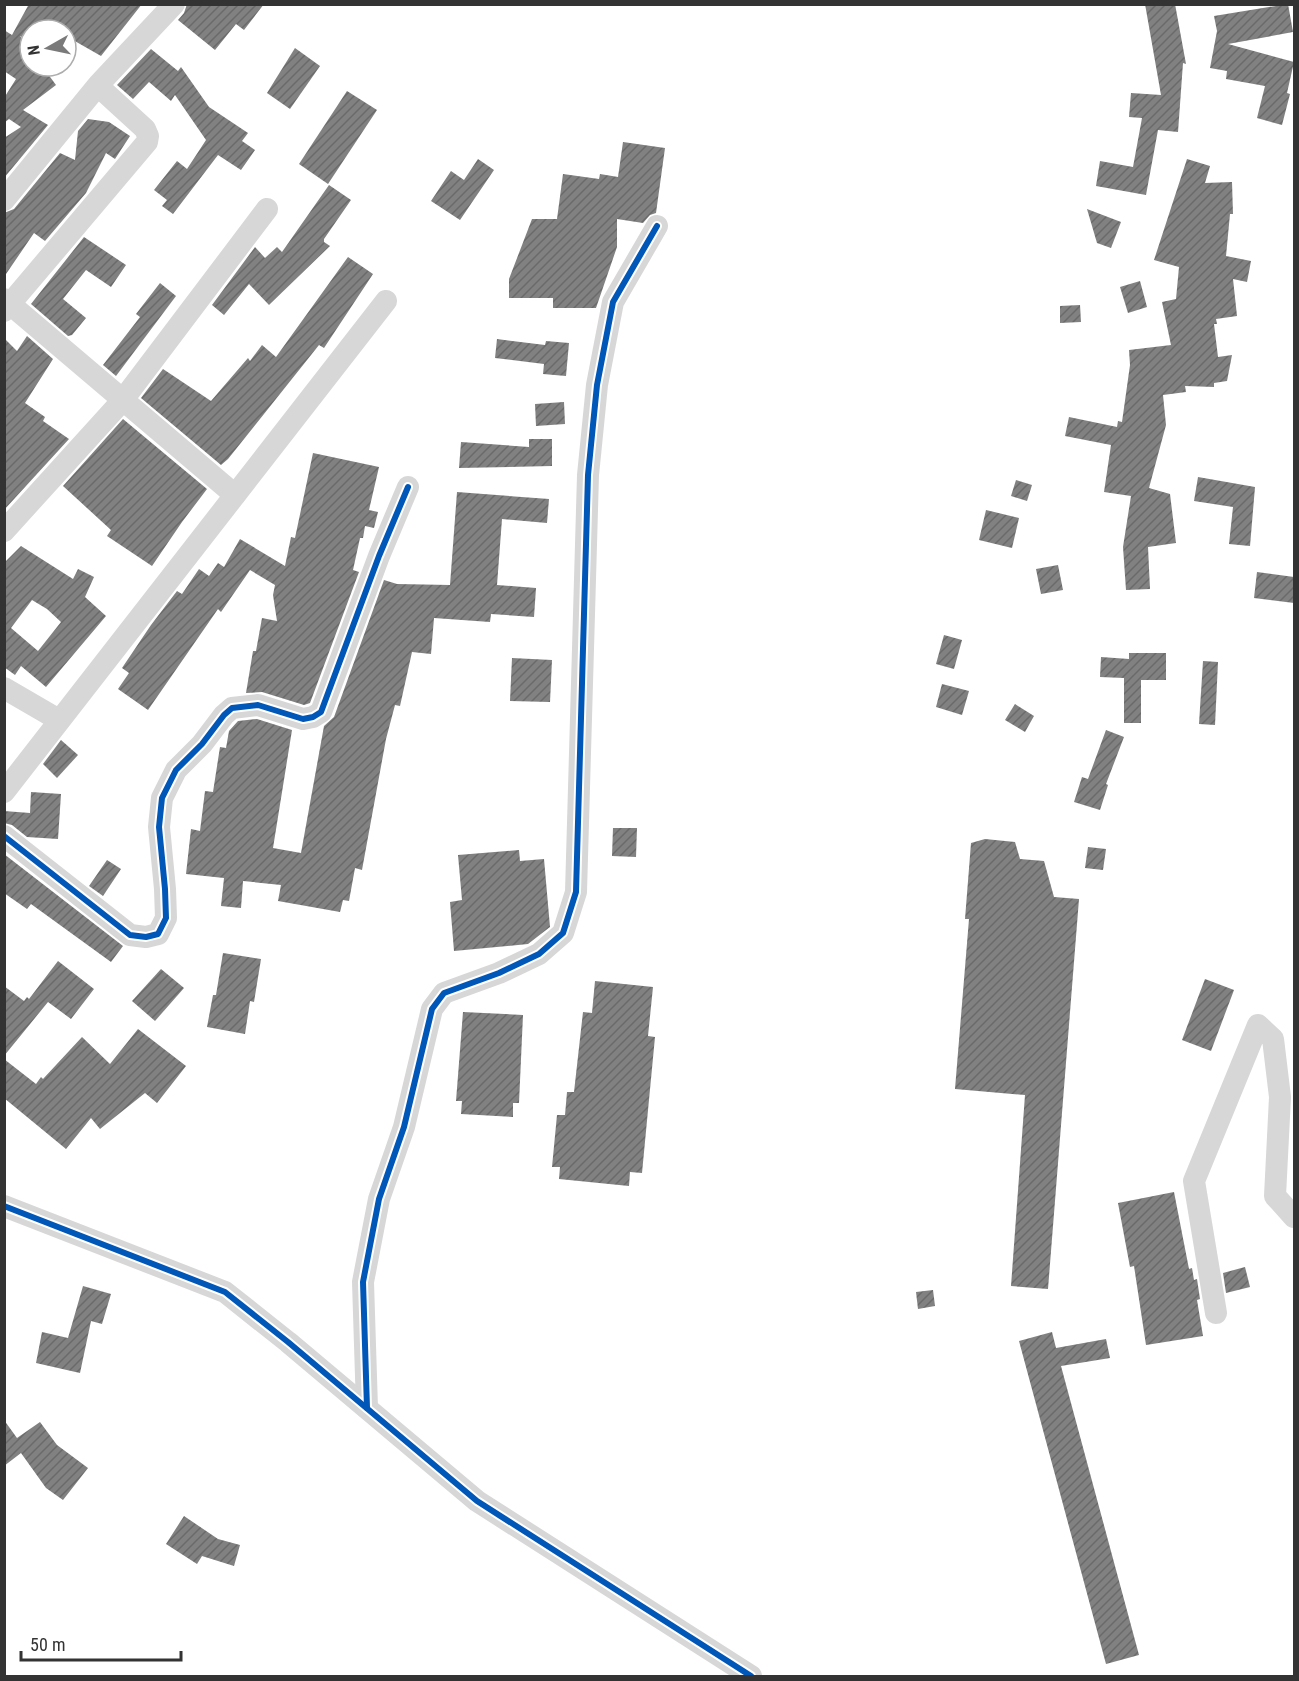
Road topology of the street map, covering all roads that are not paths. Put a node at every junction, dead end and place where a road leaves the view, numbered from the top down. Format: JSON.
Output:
{"nodes":[{"id":1,"x":174,"y":4,"type":"edge"},
{"id":2,"x":98,"y":86,"type":"junction"},
{"id":3,"x":4,"y":200,"type":"edge"},
{"id":4,"x":267,"y":209,"type":"dead end"},
{"id":5,"x":657,"y":225,"type":"dead end"},
{"id":6,"x":386,"y":301,"type":"dead end"},
{"id":7,"x":6,"y":305,"type":"edge"},
{"id":8,"x":123,"y":401,"type":"junction"},
{"id":9,"x":408,"y":487,"type":"dead end"},
{"id":10,"x":235,"y":495,"type":"junction"},
{"id":11,"x":5,"y":530,"type":"edge"},
{"id":12,"x":4,"y":688,"type":"edge"},
{"id":13,"x":59,"y":720,"type":"junction"},
{"id":14,"x":8,"y":778,"type":"edge"},
{"id":15,"x":4,"y":836,"type":"edge"},
{"id":16,"x":4,"y":1206,"type":"edge"},
{"id":17,"x":1294,"y":1217,"type":"edge"},
{"id":18,"x":1216,"y":1313,"type":"dead end"},
{"id":19,"x":367,"y":1408,"type":"junction"},
{"id":20,"x":751,"y":1677,"type":"edge"}],
"edges":[{"from":1,"to":2,"type":"street"},
{"from":2,"to":3,"type":"street"},
{"from":2,"to":7,"type":"street"},
{"from":4,"to":8,"type":"street"},
{"from":5,"to":19,"type":"street"},
{"from":6,"to":10,"type":"street"},
{"from":7,"to":8,"type":"street"},
{"from":8,"to":10,"type":"street"},
{"from":8,"to":11,"type":"street"},
{"from":9,"to":15,"type":"street"},
{"from":10,"to":13,"type":"street"},
{"from":12,"to":13,"type":"street"},
{"from":13,"to":14,"type":"street"},
{"from":16,"to":19,"type":"street"},
{"from":17,"to":18,"type":"street"},
{"from":19,"to":20,"type":"street"}]}
